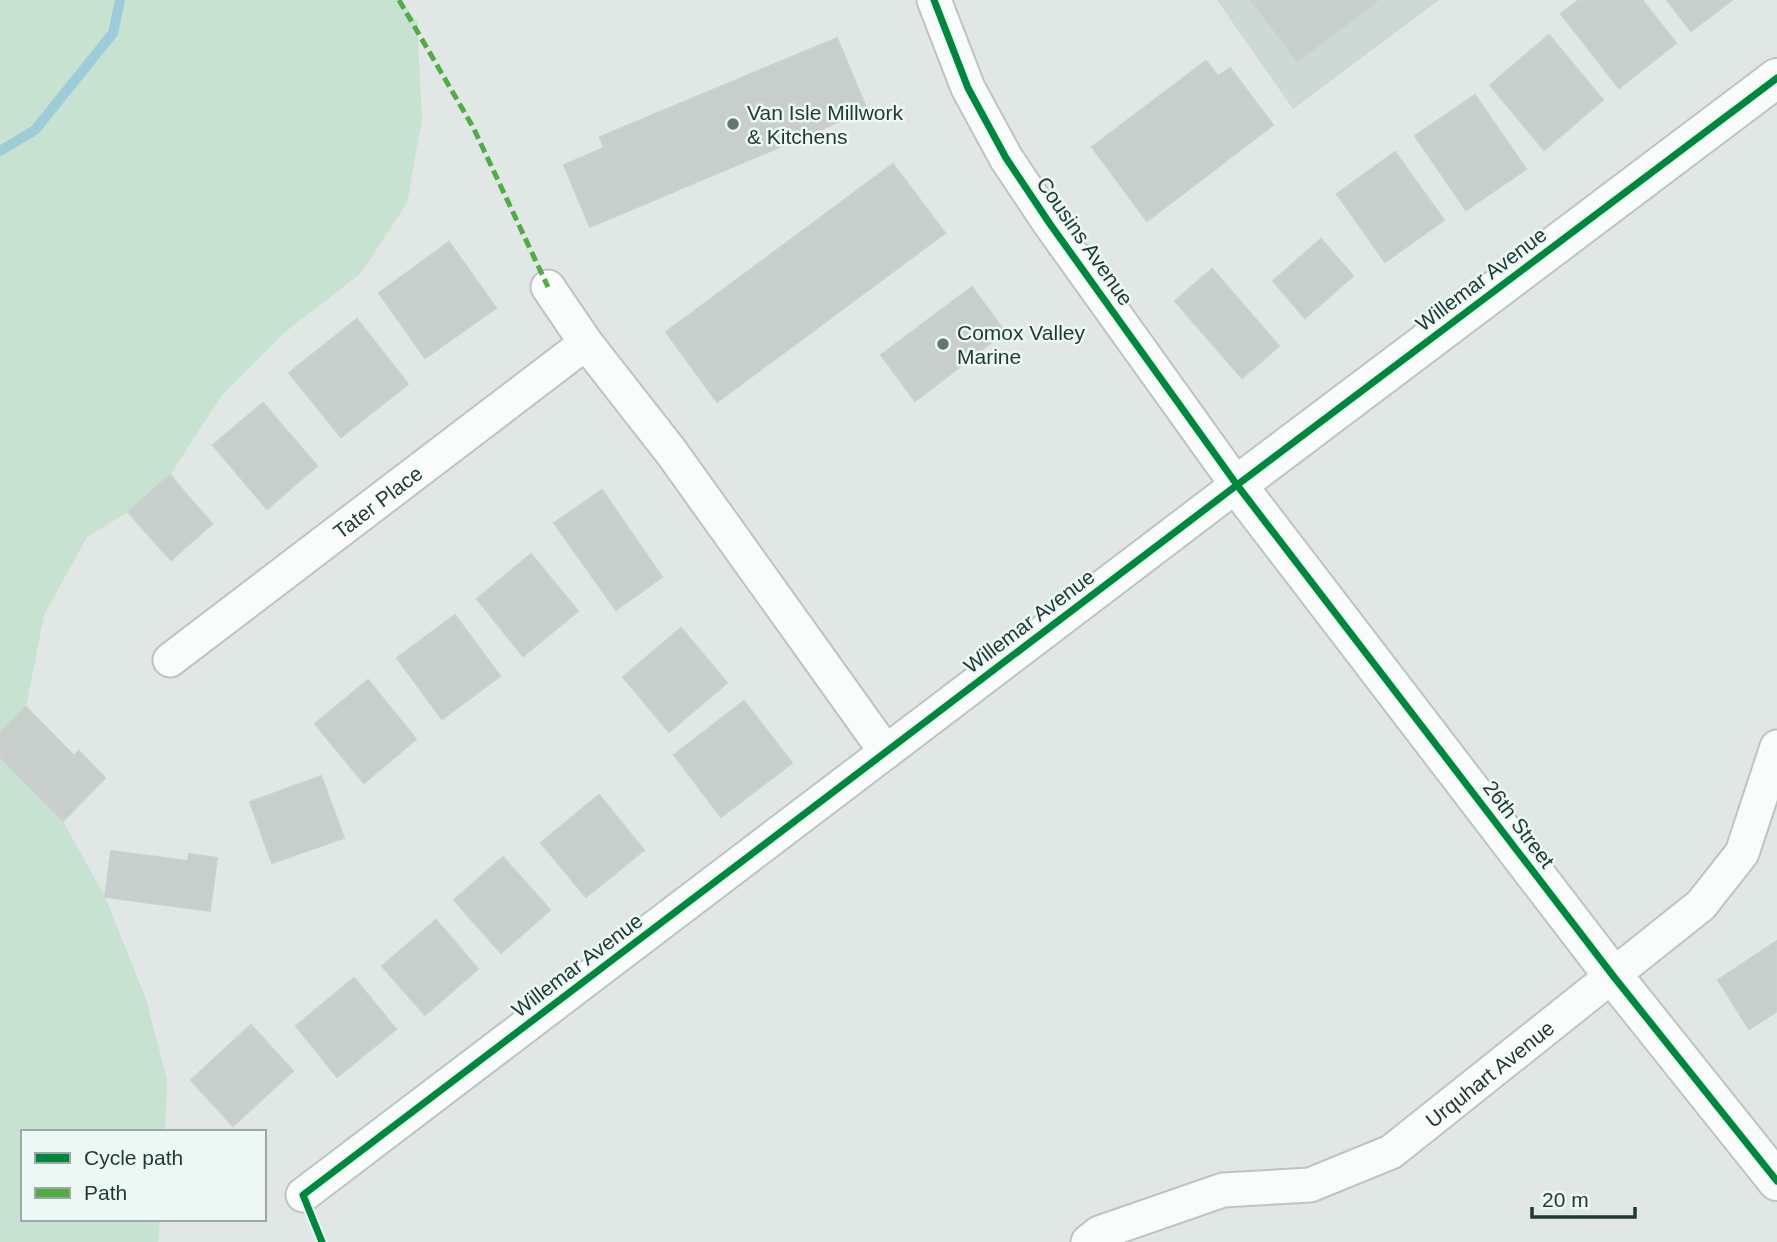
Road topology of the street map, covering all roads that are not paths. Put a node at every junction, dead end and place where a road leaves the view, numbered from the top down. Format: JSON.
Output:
{"nodes":[{"id":1,"x":934,"y":0,"type":"edge"},
{"id":2,"x":1777,"y":78,"type":"edge"},
{"id":3,"x":548,"y":287,"type":"dead end"},
{"id":4,"x":586,"y":343,"type":"junction"},
{"id":5,"x":1237,"y":485,"type":"junction"},
{"id":6,"x":170,"y":660,"type":"dead end"},
{"id":7,"x":1777,"y":747,"type":"edge"},
{"id":8,"x":886,"y":752,"type":"junction"},
{"id":9,"x":1614,"y":977,"type":"junction"},
{"id":10,"x":1777,"y":1181,"type":"edge"},
{"id":11,"x":303,"y":1195,"type":"dead end"},
{"id":12,"x":1088,"y":1242,"type":"edge"}],
"edges":[{"from":1,"to":5,"type":"street","name":"Cousins Avenue"},
{"from":2,"to":5,"type":"street","name":"Willemar Avenue"},
{"from":3,"to":4,"type":"street"},
{"from":4,"to":6,"type":"street","name":"Tater Place"},
{"from":4,"to":8,"type":"street"},
{"from":5,"to":8,"type":"street","name":"Willemar Avenue"},
{"from":5,"to":9,"type":"street","name":"26th Street"},
{"from":7,"to":9,"type":"street","name":"Urquhart Avenue"},
{"from":8,"to":11,"type":"street","name":"Willemar Avenue"},
{"from":9,"to":10,"type":"street","name":"26th Street"},
{"from":9,"to":12,"type":"street","name":"Urquhart Avenue"}]}
